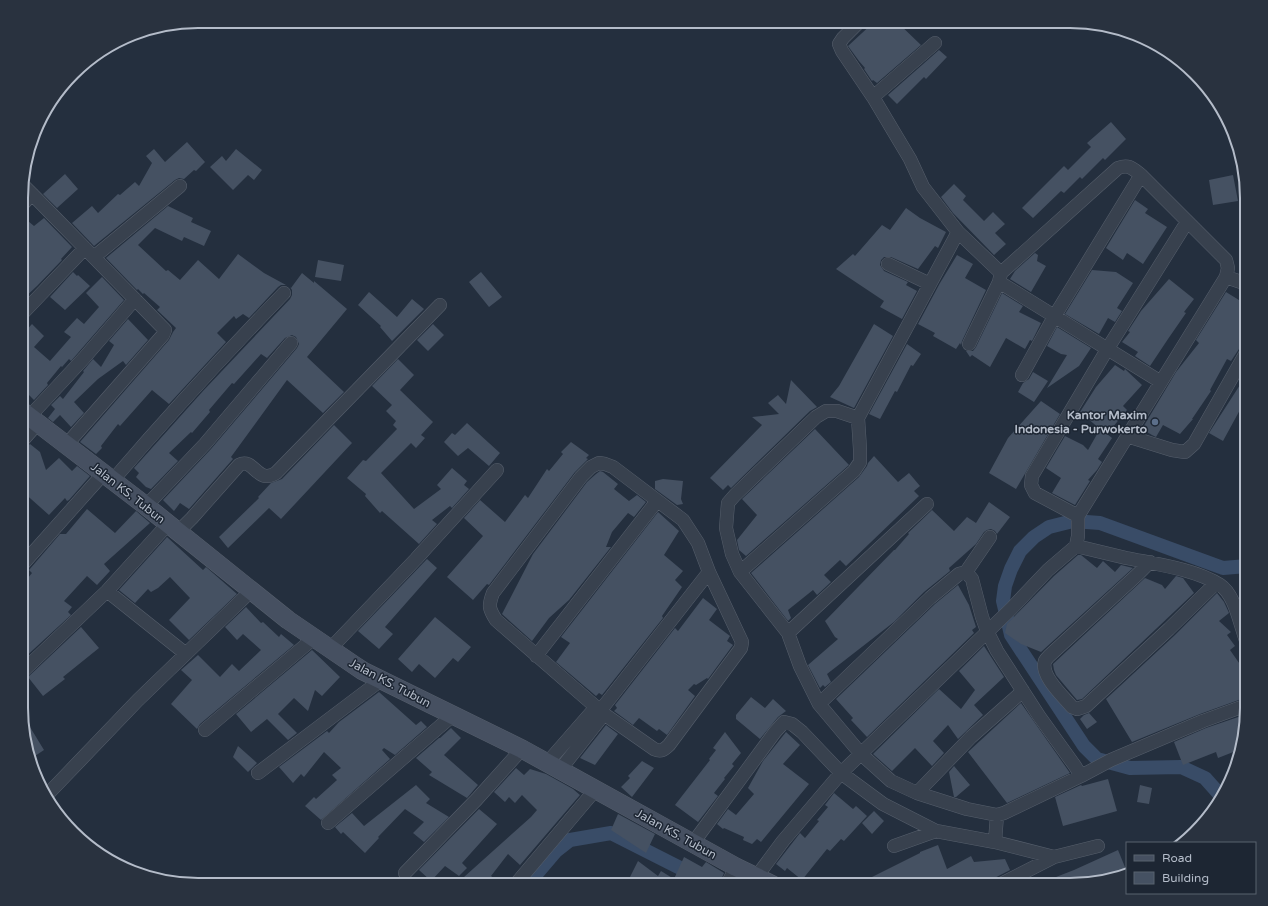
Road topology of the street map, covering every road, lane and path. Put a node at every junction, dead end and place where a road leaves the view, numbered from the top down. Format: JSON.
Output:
{"nodes":[{"id":1,"x":853,"y":28,"type":"edge"},
{"id":2,"x":935,"y":43,"type":"dead end"},
{"id":3,"x":873,"y":97,"type":"junction"},
{"id":4,"x":1141,"y":175,"type":"junction"},
{"id":5,"x":180,"y":186,"type":"dead end"},
{"id":6,"x":28,"y":190,"type":"edge"},
{"id":7,"x":32,"y":194,"type":"junction"},
{"id":8,"x":28,"y":198,"type":"edge"},
{"id":9,"x":1187,"y":222,"type":"junction"},
{"id":10,"x":958,"y":232,"type":"junction"},
{"id":11,"x":89,"y":252,"type":"junction"},
{"id":12,"x":888,"y":264,"type":"dead end"},
{"id":13,"x":1226,"y":277,"type":"junction"},
{"id":14,"x":1000,"y":278,"type":"junction"},
{"id":15,"x":1240,"y":282,"type":"edge"},
{"id":16,"x":930,"y":284,"type":"junction"},
{"id":17,"x":284,"y":293,"type":"dead end"},
{"id":18,"x":135,"y":299,"type":"junction"},
{"id":19,"x":440,"y":305,"type":"dead end"},
{"id":20,"x":28,"y":308,"type":"edge"},
{"id":21,"x":1054,"y":317,"type":"junction"},
{"id":22,"x":291,"y":344,"type":"dead end"},
{"id":23,"x":969,"y":344,"type":"dead end"},
{"id":24,"x":1108,"y":348,"type":"junction"},
{"id":25,"x":1240,"y":363,"type":"edge"},
{"id":26,"x":1022,"y":376,"type":"dead end"},
{"id":27,"x":1161,"y":382,"type":"junction"},
{"id":28,"x":30,"y":417,"type":"edge"},
{"id":29,"x":858,"y":418,"type":"junction"},
{"id":30,"x":1127,"y":436,"type":"junction"},
{"id":31,"x":67,"y":444,"type":"junction"},
{"id":32,"x":497,"y":470,"type":"dead end"},
{"id":33,"x":108,"y":477,"type":"junction"},
{"id":34,"x":657,"y":500,"type":"junction"},
{"id":35,"x":927,"y":504,"type":"dead end"},
{"id":36,"x":146,"y":506,"type":"junction"},
{"id":37,"x":1078,"y":518,"type":"junction"},
{"id":38,"x":173,"y":528,"type":"junction"},
{"id":39,"x":990,"y":537,"type":"dead end"},
{"id":40,"x":1077,"y":541,"type":"junction"},
{"id":41,"x":28,"y":559,"type":"edge"},
{"id":42,"x":1150,"y":562,"type":"junction"},
{"id":43,"x":709,"y":572,"type":"junction"},
{"id":44,"x":740,"y":572,"type":"junction"},
{"id":45,"x":966,"y":572,"type":"junction"},
{"id":46,"x":1216,"y":583,"type":"junction"},
{"id":47,"x":107,"y":591,"type":"junction"},
{"id":48,"x":251,"y":591,"type":"junction"},
{"id":49,"x":1240,"y":617,"type":"edge"},
{"id":50,"x":990,"y":629,"type":"junction"},
{"id":51,"x":788,"y":633,"type":"junction"},
{"id":52,"x":314,"y":638,"type":"junction"},
{"id":53,"x":330,"y":649,"type":"junction"},
{"id":54,"x":186,"y":654,"type":"junction"},
{"id":55,"x":536,"y":656,"type":"junction"},
{"id":56,"x":28,"y":666,"type":"edge"},
{"id":57,"x":381,"y":680,"type":"junction"},
{"id":58,"x":1022,"y":691,"type":"junction"},
{"id":59,"x":819,"y":704,"type":"junction"},
{"id":60,"x":1240,"y":708,"type":"edge"},
{"id":61,"x":600,"y":711,"type":"junction"},
{"id":62,"x":453,"y":716,"type":"junction"},
{"id":63,"x":205,"y":730,"type":"dead end"},
{"id":64,"x":522,"y":749,"type":"junction"},
{"id":65,"x":860,"y":755,"type":"junction"},
{"id":66,"x":554,"y":767,"type":"junction"},
{"id":67,"x":844,"y":770,"type":"junction"},
{"id":68,"x":258,"y":773,"type":"dead end"},
{"id":69,"x":1085,"y":774,"type":"junction"},
{"id":70,"x":596,"y":789,"type":"junction"},
{"id":71,"x":50,"y":792,"type":"edge"},
{"id":72,"x":918,"y":793,"type":"junction"},
{"id":73,"x":998,"y":818,"type":"junction"},
{"id":74,"x":328,"y":823,"type":"dead end"},
{"id":75,"x":936,"y":831,"type":"junction"},
{"id":76,"x":996,"y":839,"type":"junction"},
{"id":77,"x":693,"y":843,"type":"junction"},
{"id":78,"x":894,"y":846,"type":"dead end"},
{"id":79,"x":1098,"y":846,"type":"dead end"},
{"id":80,"x":1054,"y":858,"type":"junction"},
{"id":81,"x":736,"y":867,"type":"junction"},
{"id":82,"x":405,"y":873,"type":"dead end"},
{"id":83,"x":757,"y":876,"type":"junction"},
{"id":84,"x":521,"y":878,"type":"edge"},
{"id":85,"x":730,"y":878,"type":"edge"},
{"id":86,"x":761,"y":878,"type":"edge"},
{"id":87,"x":1013,"y":878,"type":"edge"}],
"edges":[{"from":1,"to":3,"type":"street"},
{"from":2,"to":3,"type":"street"},
{"from":3,"to":10,"type":"street"},
{"from":4,"to":9,"type":"street"},
{"from":4,"to":14,"type":"street"},
{"from":4,"to":21,"type":"street"},
{"from":5,"to":11,"type":"street"},
{"from":6,"to":7,"type":"street"},
{"from":7,"to":8,"type":"street"},
{"from":7,"to":11,"type":"street"},
{"from":9,"to":13,"type":"street"},
{"from":9,"to":24,"type":"street"},
{"from":10,"to":14,"type":"street"},
{"from":10,"to":16,"type":"street"},
{"from":11,"to":18,"type":"street"},
{"from":11,"to":20,"type":"street"},
{"from":12,"to":16,"type":"street"},
{"from":13,"to":15,"type":"street"},
{"from":13,"to":27,"type":"street"},
{"from":14,"to":21,"type":"street"},
{"from":14,"to":23,"type":"street"},
{"from":16,"to":29,"type":"street"},
{"from":17,"to":33,"type":"street"},
{"from":18,"to":28,"type":"street"},
{"from":18,"to":31,"type":"street"},
{"from":19,"to":38,"type":"street"},
{"from":21,"to":24,"type":"street"},
{"from":21,"to":26,"type":"street"},
{"from":22,"to":36,"type":"street"},
{"from":24,"to":27,"type":"street"},
{"from":24,"to":37,"type":"street"},
{"from":25,"to":30,"type":"street"},
{"from":27,"to":30,"type":"street"},
{"from":28,"to":31,"type":"street","name":"Jalan KS. Tubun"},
{"from":29,"to":44,"type":"street"},
{"from":29,"to":44,"type":"street"},
{"from":30,"to":37,"type":"street"},
{"from":31,"to":33,"type":"street","name":"Jalan KS. Tubun"},
{"from":32,"to":53,"type":"street"},
{"from":33,"to":36,"type":"street","name":"Jalan KS. Tubun"},
{"from":33,"to":41,"type":"street"},
{"from":34,"to":43,"type":"street"},
{"from":34,"to":55,"type":"street"},
{"from":34,"to":55,"type":"street"},
{"from":35,"to":51,"type":"street"},
{"from":36,"to":38,"type":"street","name":"Jalan KS. Tubun"},
{"from":37,"to":40,"type":"street"},
{"from":38,"to":47,"type":"street"},
{"from":38,"to":48,"type":"street","name":"Jalan KS. Tubun"},
{"from":39,"to":45,"type":"street"},
{"from":40,"to":42,"type":"street"},
{"from":40,"to":50,"type":"street"},
{"from":42,"to":46,"type":"street"},
{"from":42,"to":46,"type":"street"},
{"from":43,"to":61,"type":"street"},
{"from":43,"to":61,"type":"street"},
{"from":44,"to":51,"type":"street"},
{"from":45,"to":50,"type":"street"},
{"from":45,"to":59,"type":"street"},
{"from":46,"to":49,"type":"street"},
{"from":47,"to":54,"type":"street"},
{"from":47,"to":56,"type":"street"},
{"from":48,"to":52,"type":"street","name":"Jalan KS. Tubun"},
{"from":48,"to":54,"type":"street"},
{"from":50,"to":58,"type":"street"},
{"from":50,"to":65,"type":"street"},
{"from":51,"to":59,"type":"street"},
{"from":52,"to":53,"type":"street","name":"Jalan KS. Tubun"},
{"from":52,"to":63,"type":"street"},
{"from":53,"to":57,"type":"street","name":"Jalan KS. Tubun"},
{"from":54,"to":71,"type":"street"},
{"from":55,"to":61,"type":"street"},
{"from":57,"to":62,"type":"street","name":"Jalan KS. Tubun"},
{"from":57,"to":68,"type":"street"},
{"from":58,"to":69,"type":"street"},
{"from":58,"to":72,"type":"street"},
{"from":59,"to":65,"type":"street"},
{"from":60,"to":69,"type":"street"},
{"from":61,"to":66,"type":"street"},
{"from":62,"to":64,"type":"street","name":"Jalan KS. Tubun"},
{"from":62,"to":74,"type":"street"},
{"from":64,"to":66,"type":"street","name":"Jalan KS. Tubun"},
{"from":64,"to":82,"type":"street"},
{"from":65,"to":67,"type":"street"},
{"from":65,"to":72,"type":"street"},
{"from":66,"to":70,"type":"street","name":"Jalan KS. Tubun"},
{"from":67,"to":75,"type":"street"},
{"from":67,"to":77,"type":"street"},
{"from":67,"to":83,"type":"street"},
{"from":69,"to":73,"type":"street"},
{"from":70,"to":77,"type":"street","name":"Jalan KS. Tubun"},
{"from":70,"to":84,"type":"street"},
{"from":72,"to":73,"type":"street"},
{"from":73,"to":76,"type":"street"},
{"from":75,"to":76,"type":"street"},
{"from":75,"to":78,"type":"street"},
{"from":76,"to":80,"type":"street"},
{"from":77,"to":81,"type":"street","name":"Jalan KS. Tubun"},
{"from":79,"to":80,"type":"street"},
{"from":80,"to":87,"type":"street"},
{"from":81,"to":83,"type":"street","name":"Jalan KS. Tubun"},
{"from":81,"to":85,"type":"street"},
{"from":83,"to":86,"type":"street","name":"Jalan KS. Tubun"}]}
